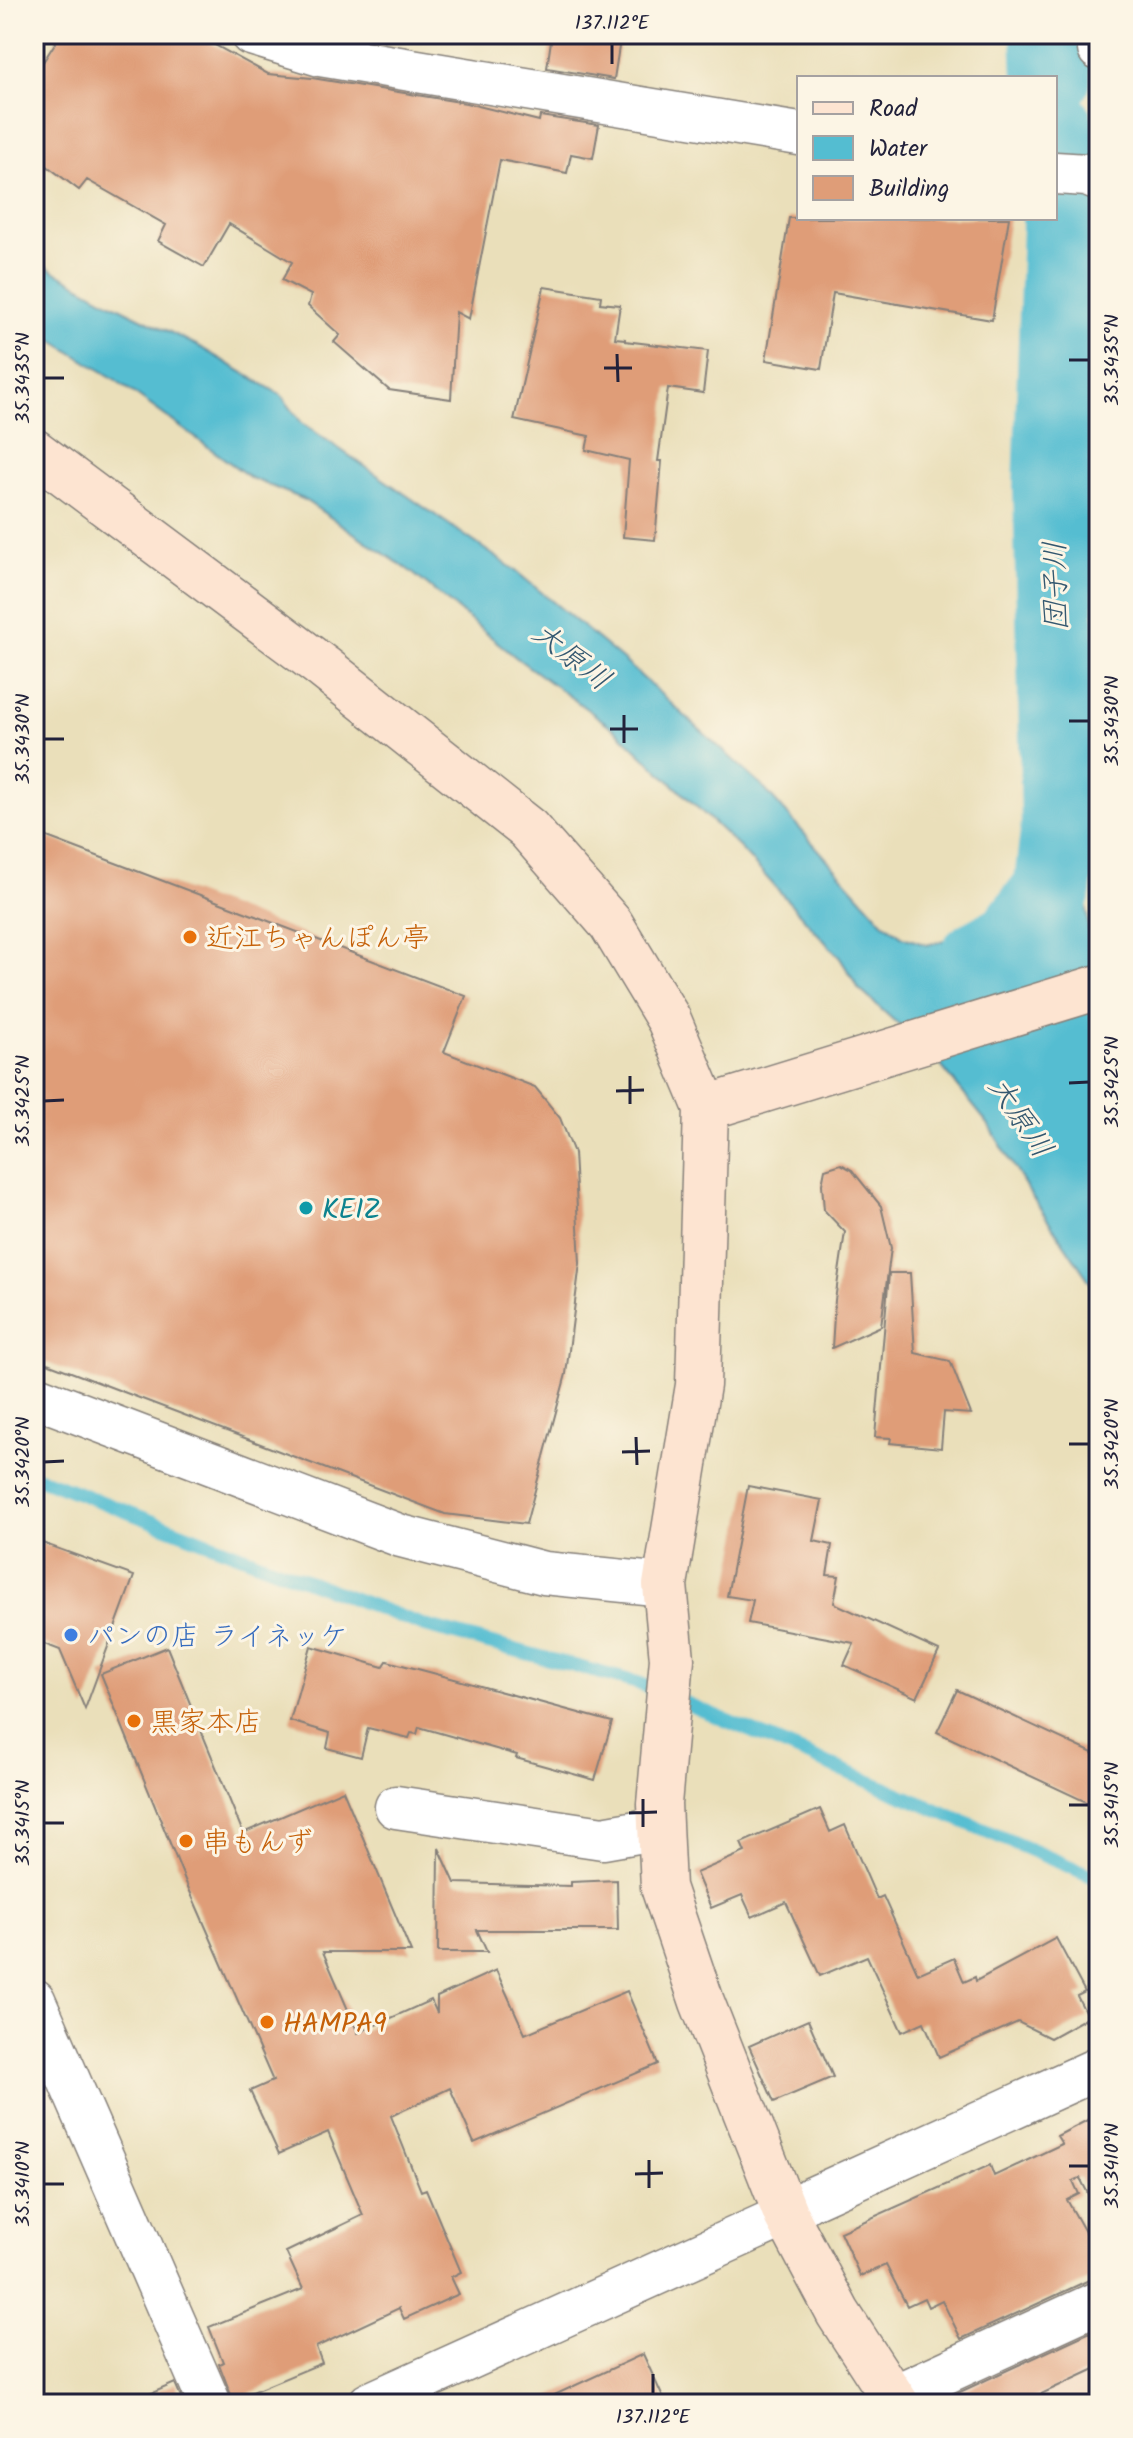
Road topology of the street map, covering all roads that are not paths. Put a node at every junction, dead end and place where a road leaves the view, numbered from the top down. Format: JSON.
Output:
{"nodes":[{"id":1,"x":251,"y":34,"type":"edge"},
{"id":2,"x":1098,"y":34,"type":"edge"},
{"id":3,"x":1099,"y":49,"type":"edge"},
{"id":4,"x":797,"y":134,"type":"edge"},
{"id":5,"x":34,"y":451,"type":"edge"},
{"id":6,"x":1099,"y":987,"type":"edge"},
{"id":7,"x":706,"y":1108,"type":"junction"},
{"id":8,"x":34,"y":1396,"type":"edge"},
{"id":9,"x":665,"y":1585,"type":"junction"},
{"id":10,"x":396,"y":1807,"type":"dead end"},
{"id":11,"x":660,"y":1828,"type":"junction"},
{"id":12,"x":34,"y":2000,"type":"edge"},
{"id":13,"x":1099,"y":2068,"type":"edge"},
{"id":14,"x":786,"y":2215,"type":"junction"},
{"id":15,"x":1099,"y":2302,"type":"edge"},
{"id":16,"x":892,"y":2402,"type":"edge"},
{"id":17,"x":210,"y":2404,"type":"edge"},
{"id":18,"x":369,"y":2404,"type":"edge"}],
"edges":[{"from":1,"to":4,"type":"street"},
{"from":2,"to":3,"type":"street"},
{"from":5,"to":7,"type":"street"},
{"from":6,"to":7,"type":"street"},
{"from":7,"to":9,"type":"street"},
{"from":8,"to":9,"type":"street"},
{"from":9,"to":11,"type":"street"},
{"from":10,"to":11,"type":"street"},
{"from":11,"to":14,"type":"street"},
{"from":12,"to":17,"type":"street"},
{"from":13,"to":14,"type":"street"},
{"from":14,"to":16,"type":"street"},
{"from":14,"to":18,"type":"street"},
{"from":15,"to":16,"type":"street"}]}
